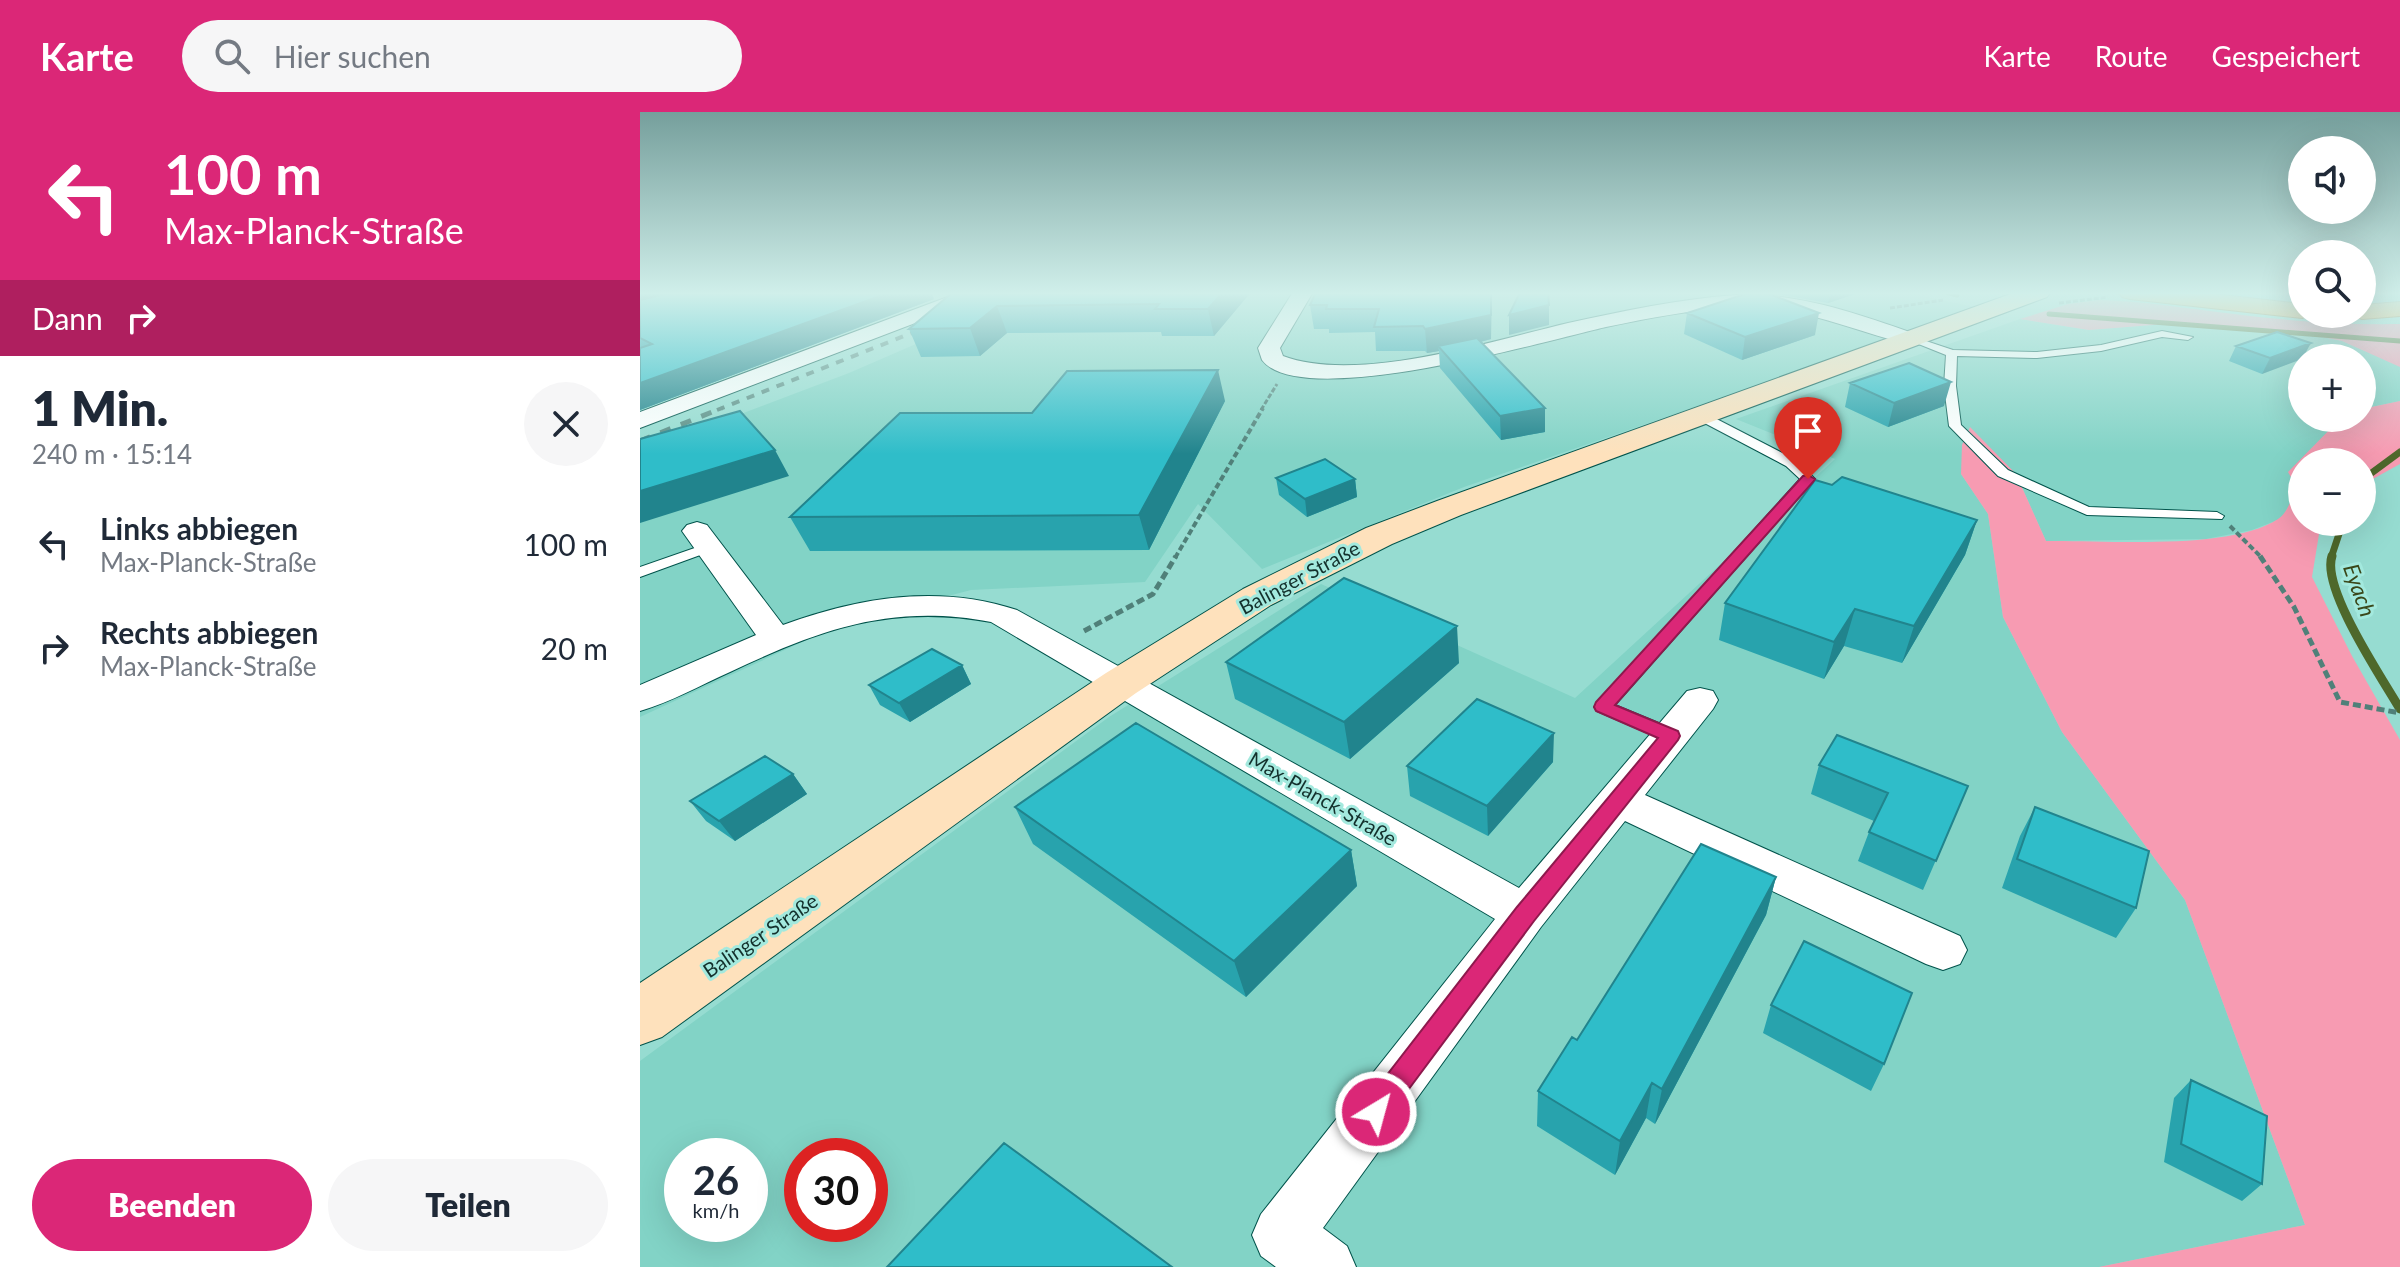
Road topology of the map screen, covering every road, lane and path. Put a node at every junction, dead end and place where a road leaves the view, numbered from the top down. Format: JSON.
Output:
{"nodes":[{"id":1,"x":837,"y":346,"type":"edge"},
{"id":2,"x":1270,"y":346,"type":"edge"},
{"id":3,"x":1504,"y":346,"type":"edge"},
{"id":4,"x":1892,"y":346,"type":"edge"},
{"id":5,"x":1931,"y":346,"type":"edge"},
{"id":6,"x":2110,"y":346,"type":"edge"},
{"id":7,"x":1952,"y":353,"type":"junction"},
{"id":8,"x":1288,"y":367,"type":"junction"},
{"id":9,"x":1699,"y":415,"type":"junction"},
{"id":10,"x":640,"y":421,"type":"edge"},
{"id":11,"x":2217,"y":516,"type":"joint"},
{"id":12,"x":703,"y":539,"type":"joint"},
{"id":13,"x":640,"y":572,"type":"edge"},
{"id":14,"x":777,"y":640,"type":"junction"},
{"id":15,"x":1058,"y":645,"type":"junction"},
{"id":16,"x":1121,"y":683,"type":"junction"},
{"id":17,"x":640,"y":699,"type":"edge"},
{"id":18,"x":1700,"y":700,"type":"dead end"},
{"id":19,"x":2400,"y":713,"type":"edge"},
{"id":20,"x":1671,"y":736,"type":"junction"},
{"id":21,"x":1618,"y":800,"type":"junction"},
{"id":22,"x":1525,"y":914,"type":"junction"},
{"id":23,"x":1943,"y":950,"type":"dead end"},
{"id":24,"x":640,"y":1017,"type":"edge"},
{"id":25,"x":1326,"y":1267,"type":"edge"}],
"edges":[{"from":1,"to":10,"type":"street"},
{"from":2,"to":8,"type":"street"},
{"from":3,"to":8,"type":"street"},
{"from":4,"to":9,"type":"main road","name":"Balinger Straße"},
{"from":5,"to":7,"type":"lane"},
{"from":6,"to":7,"type":"lane"},
{"from":7,"to":11,"type":"lane"},
{"from":8,"to":15,"type":"path"},
{"from":9,"to":16,"type":"main road","name":"Balinger Straße"},
{"from":9,"to":20,"type":"lane"},
{"from":11,"to":19,"type":"path"},
{"from":12,"to":13,"type":"lane"},
{"from":12,"to":14,"type":"street"},
{"from":14,"to":15,"type":"street","name":"Max-Planck-Straße"},
{"from":14,"to":17,"type":"street","name":"Max-Planck-Straße"},
{"from":15,"to":16,"type":"street","name":"Max-Planck-Straße"},
{"from":16,"to":22,"type":"street","name":"Max-Planck-Straße"},
{"from":16,"to":24,"type":"main road","name":"Balinger Straße"},
{"from":18,"to":20,"type":"street"},
{"from":20,"to":21,"type":"street"},
{"from":21,"to":22,"type":"street"},
{"from":21,"to":23,"type":"street"},
{"from":22,"to":25,"type":"street"}]}
